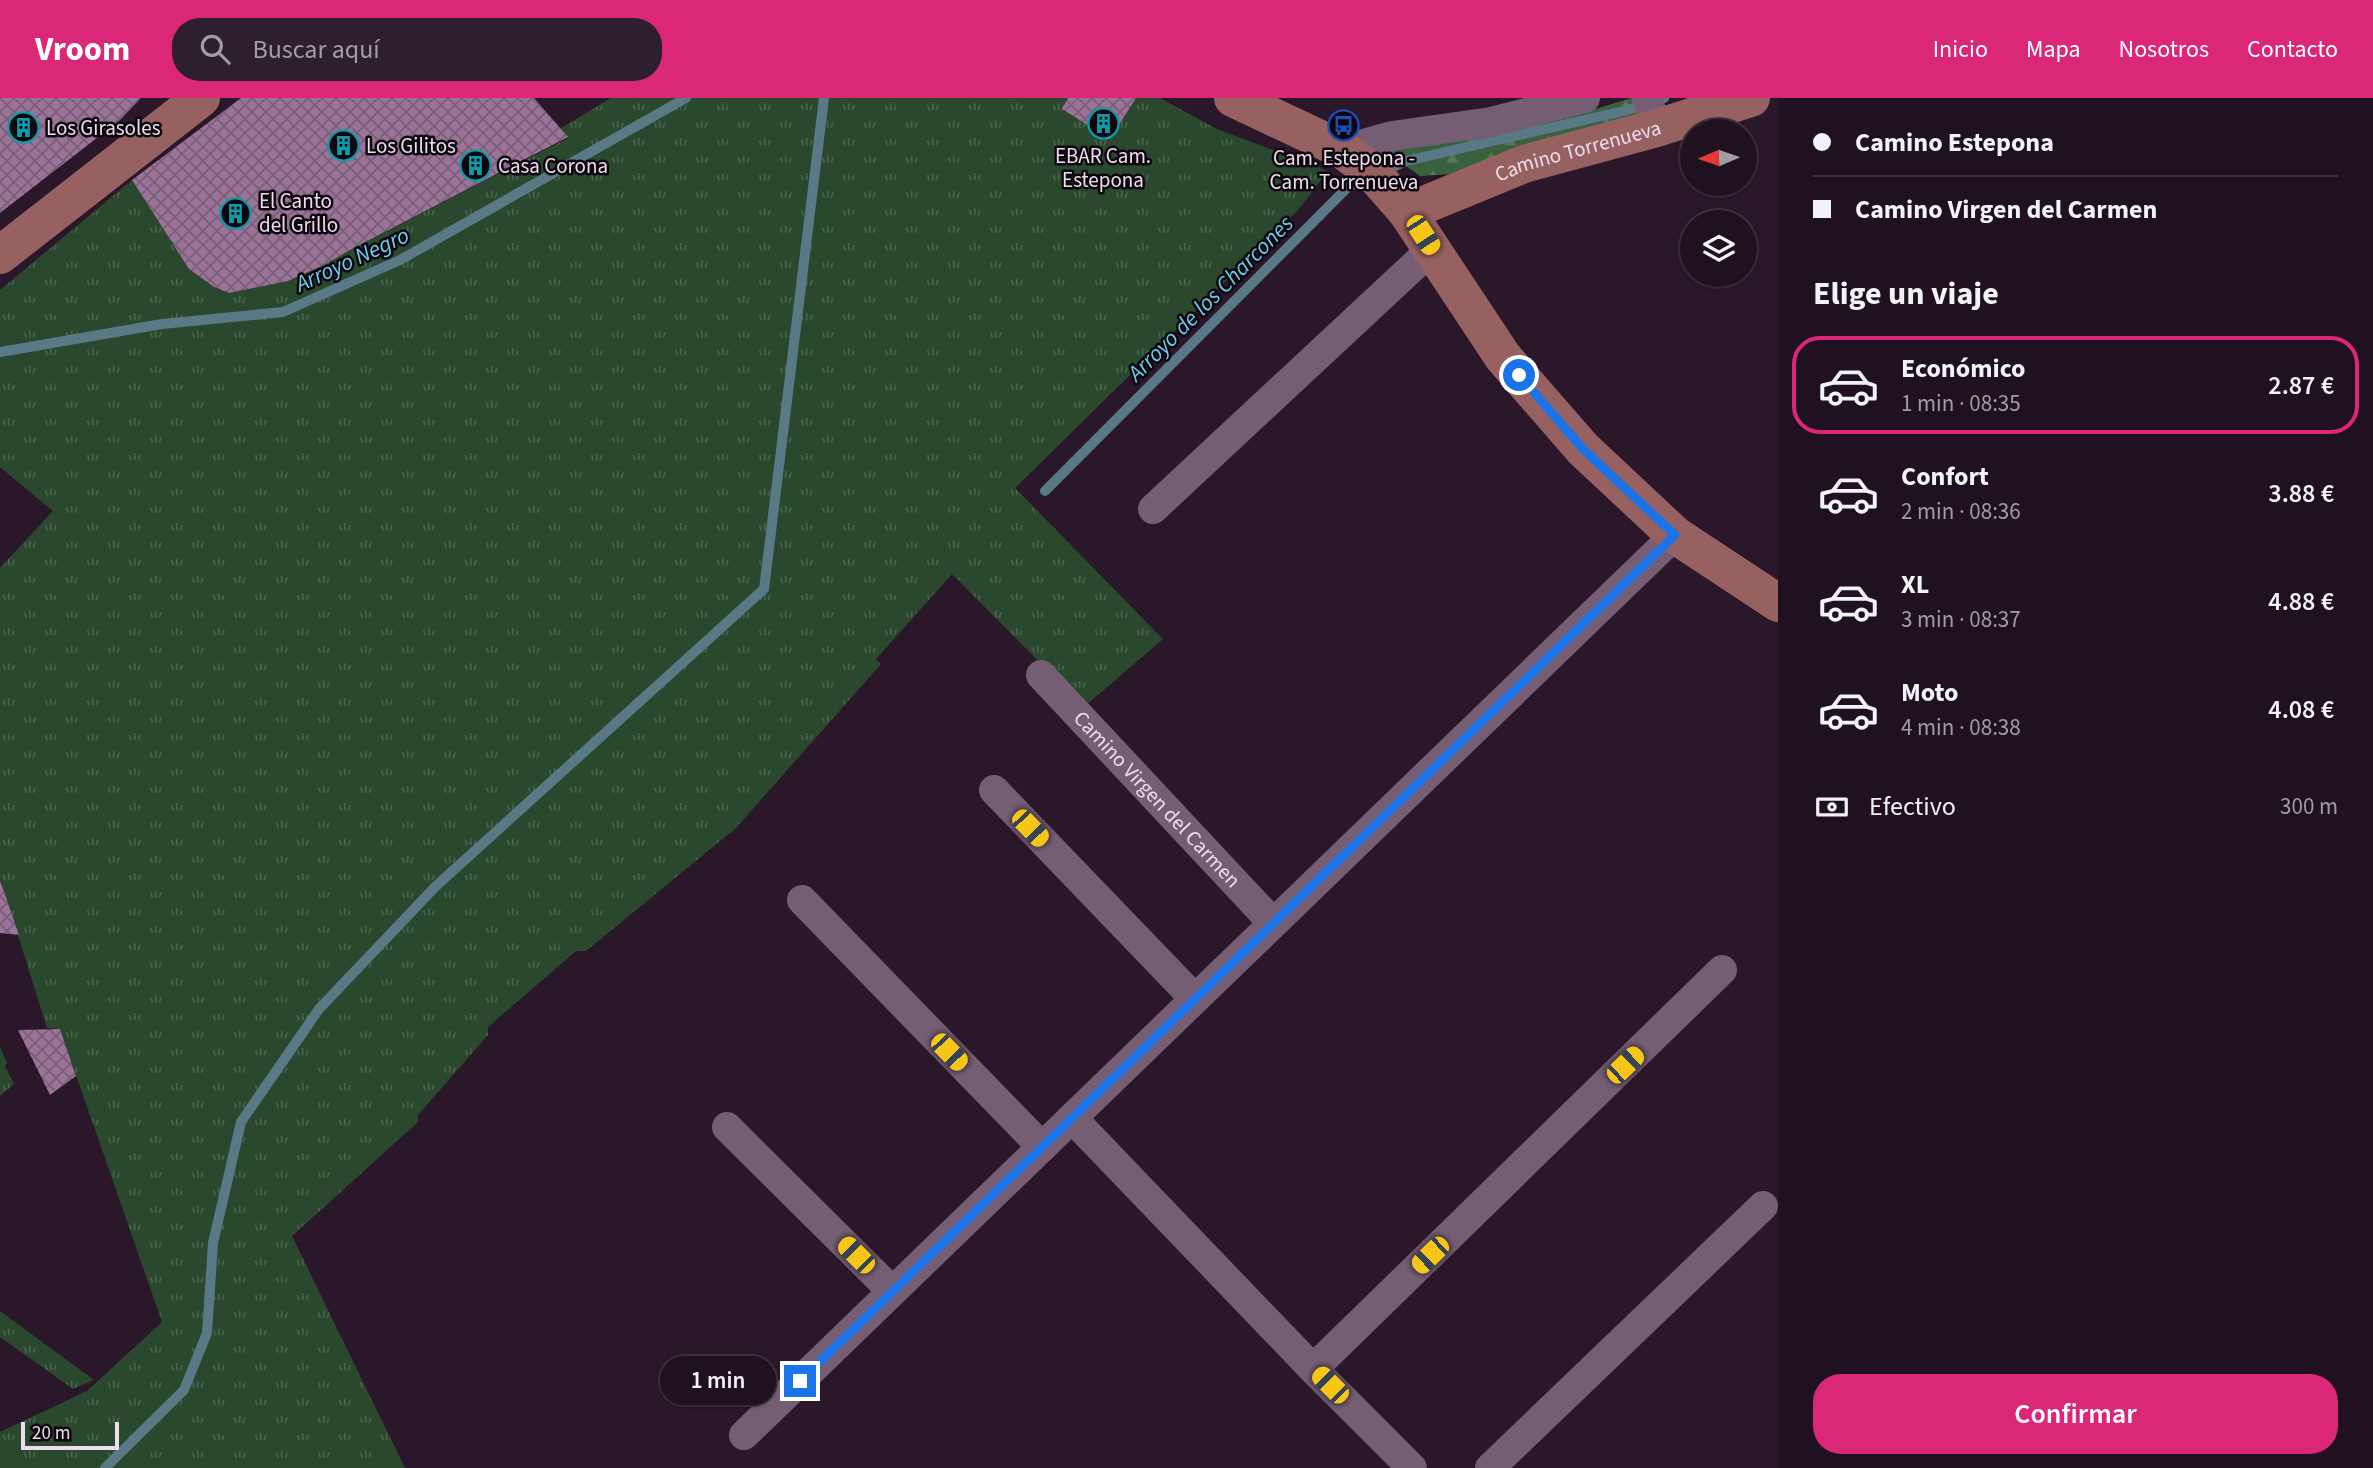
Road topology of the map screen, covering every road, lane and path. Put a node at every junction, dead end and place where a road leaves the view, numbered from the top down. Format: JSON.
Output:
{"nodes":[{"id":1,"x":181,"y":98,"type":"edge"},
{"id":2,"x":201,"y":98,"type":"edge"},
{"id":3,"x":1233,"y":98,"type":"edge"},
{"id":4,"x":1585,"y":98,"type":"edge"},
{"id":5,"x":1751,"y":98,"type":"edge"},
{"id":6,"x":1653,"y":114,"type":"edge"},
{"id":7,"x":134,"y":150,"type":"junction"},
{"id":8,"x":1349,"y":155,"type":"junction"},
{"id":9,"x":1397,"y":199,"type":"junction"},
{"id":10,"x":1432,"y":249,"type":"junction"},
{"id":11,"x":0,"y":255,"type":"edge"},
{"id":12,"x":1153,"y":509,"type":"dead end"},
{"id":13,"x":1675,"y":535,"type":"junction"},
{"id":14,"x":1778,"y":603,"type":"edge"},
{"id":15,"x":1041,"y":676,"type":"dead end"},
{"id":16,"x":994,"y":790,"type":"dead end"},
{"id":17,"x":802,"y":900,"type":"dead end"},
{"id":18,"x":1273,"y":923,"type":"junction"},
{"id":19,"x":1722,"y":970,"type":"dead end"},
{"id":20,"x":1195,"y":999,"type":"junction"},
{"id":21,"x":1072,"y":1118,"type":"junction"},
{"id":22,"x":727,"y":1127,"type":"dead end"},
{"id":23,"x":1042,"y":1147,"type":"junction"},
{"id":24,"x":1763,"y":1206,"type":"dead end"},
{"id":25,"x":892,"y":1291,"type":"junction"},
{"id":26,"x":1313,"y":1369,"type":"junction"},
{"id":27,"x":744,"y":1435,"type":"dead end"},
{"id":28,"x":1412,"y":1468,"type":"edge"},
{"id":29,"x":1490,"y":1468,"type":"edge"}],
"edges":[{"from":1,"to":7,"type":"main road"},
{"from":2,"to":7,"type":"main road"},
{"from":3,"to":8,"type":"main road"},
{"from":4,"to":8,"type":"street"},
{"from":5,"to":6,"type":"main road","name":"Camino Torrenueva"},
{"from":6,"to":9,"type":"main road","name":"Camino Torrenueva"},
{"from":7,"to":11,"type":"main road"},
{"from":8,"to":9,"type":"main road"},
{"from":9,"to":10,"type":"main road"},
{"from":10,"to":12,"type":"street"},
{"from":10,"to":13,"type":"main road"},
{"from":13,"to":14,"type":"main road"},
{"from":13,"to":18,"type":"street"},
{"from":15,"to":18,"type":"street","name":"Camino Virgen del Carmen"},
{"from":16,"to":20,"type":"street"},
{"from":17,"to":23,"type":"street"},
{"from":18,"to":20,"type":"street"},
{"from":19,"to":26,"type":"street"},
{"from":20,"to":21,"type":"street"},
{"from":21,"to":23,"type":"street"},
{"from":21,"to":26,"type":"street"},
{"from":22,"to":25,"type":"street"},
{"from":23,"to":25,"type":"street"},
{"from":24,"to":29,"type":"street"},
{"from":25,"to":27,"type":"street"},
{"from":26,"to":28,"type":"street"}]}
